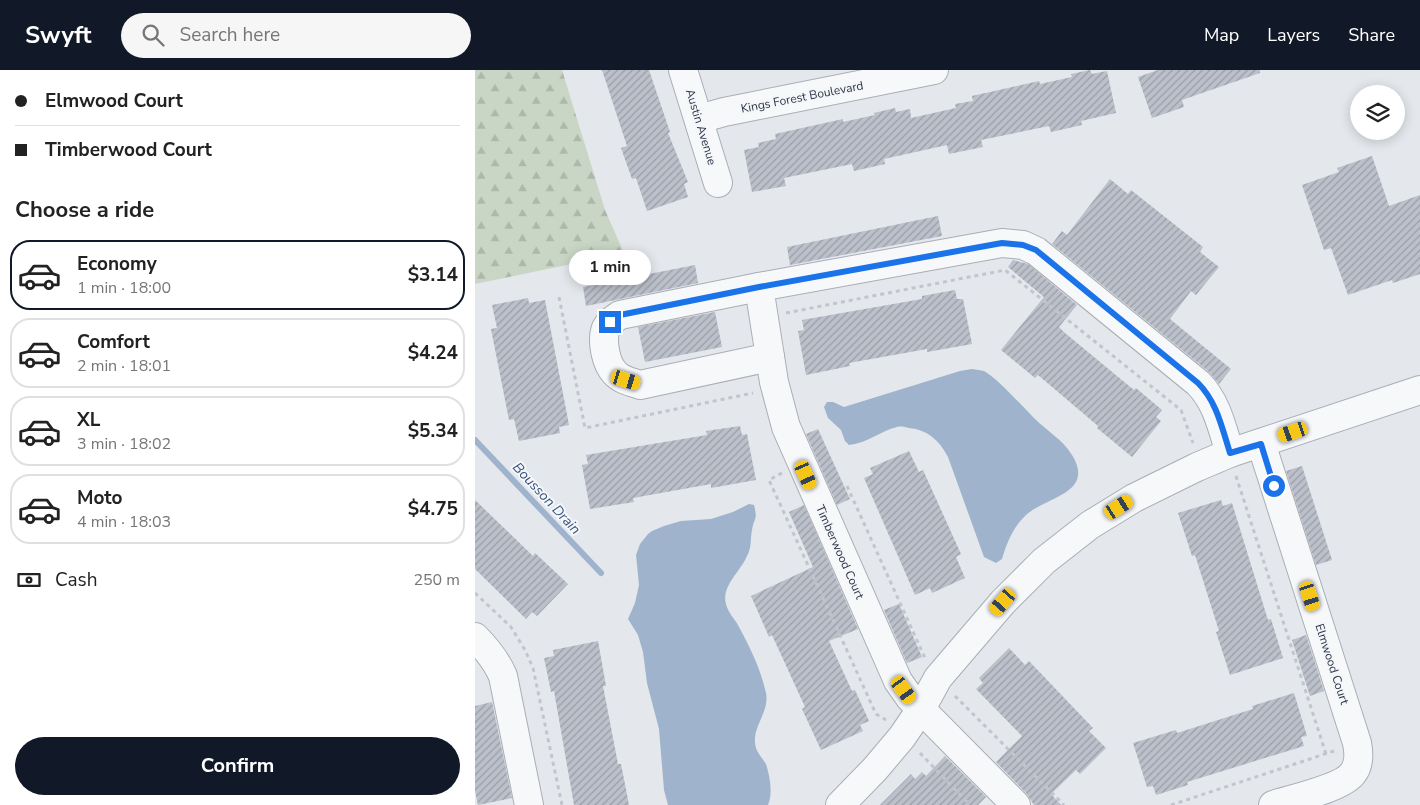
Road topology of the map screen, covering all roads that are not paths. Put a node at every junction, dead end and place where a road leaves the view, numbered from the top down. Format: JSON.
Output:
{"nodes":[{"id":1,"x":683,"y":70,"type":"edge"},
{"id":2,"x":934,"y":70,"type":"edge"},
{"id":3,"x":904,"y":73,"type":"edge"},
{"id":4,"x":699,"y":120,"type":"junction"},
{"id":5,"x":718,"y":183,"type":"dead end"},
{"id":6,"x":759,"y":287,"type":"junction"},
{"id":7,"x":770,"y":357,"type":"junction"},
{"id":8,"x":1420,"y":390,"type":"edge"},
{"id":9,"x":1261,"y":444,"type":"junction"},
{"id":10,"x":1232,"y":461,"type":"junction"},
{"id":11,"x":475,"y":637,"type":"edge"},
{"id":12,"x":921,"y":709,"type":"junction"},
{"id":13,"x":529,"y":805,"type":"edge"},
{"id":14,"x":840,"y":805,"type":"edge"},
{"id":15,"x":1016,"y":805,"type":"edge"},
{"id":16,"x":1273,"y":805,"type":"edge"}],
"edges":[{"from":1,"to":4,"type":"street","name":"Austin Avenue"},
{"from":2,"to":3,"type":"street","name":"Kings Forest Boulevard"},
{"from":3,"to":4,"type":"street","name":"Kings Forest Boulevard"},
{"from":4,"to":5,"type":"street","name":"Austin Avenue"},
{"from":6,"to":7,"type":"street","name":"Timberwood Court"},
{"from":6,"to":7,"type":"street"},
{"from":6,"to":10,"type":"street"},
{"from":7,"to":12,"type":"street","name":"Timberwood Court"},
{"from":8,"to":9,"type":"street"},
{"from":9,"to":10,"type":"street"},
{"from":9,"to":16,"type":"street","name":"Elmwood Court"},
{"from":10,"to":12,"type":"street"},
{"from":11,"to":13,"type":"street"},
{"from":12,"to":14,"type":"street"},
{"from":12,"to":15,"type":"street"}]}
